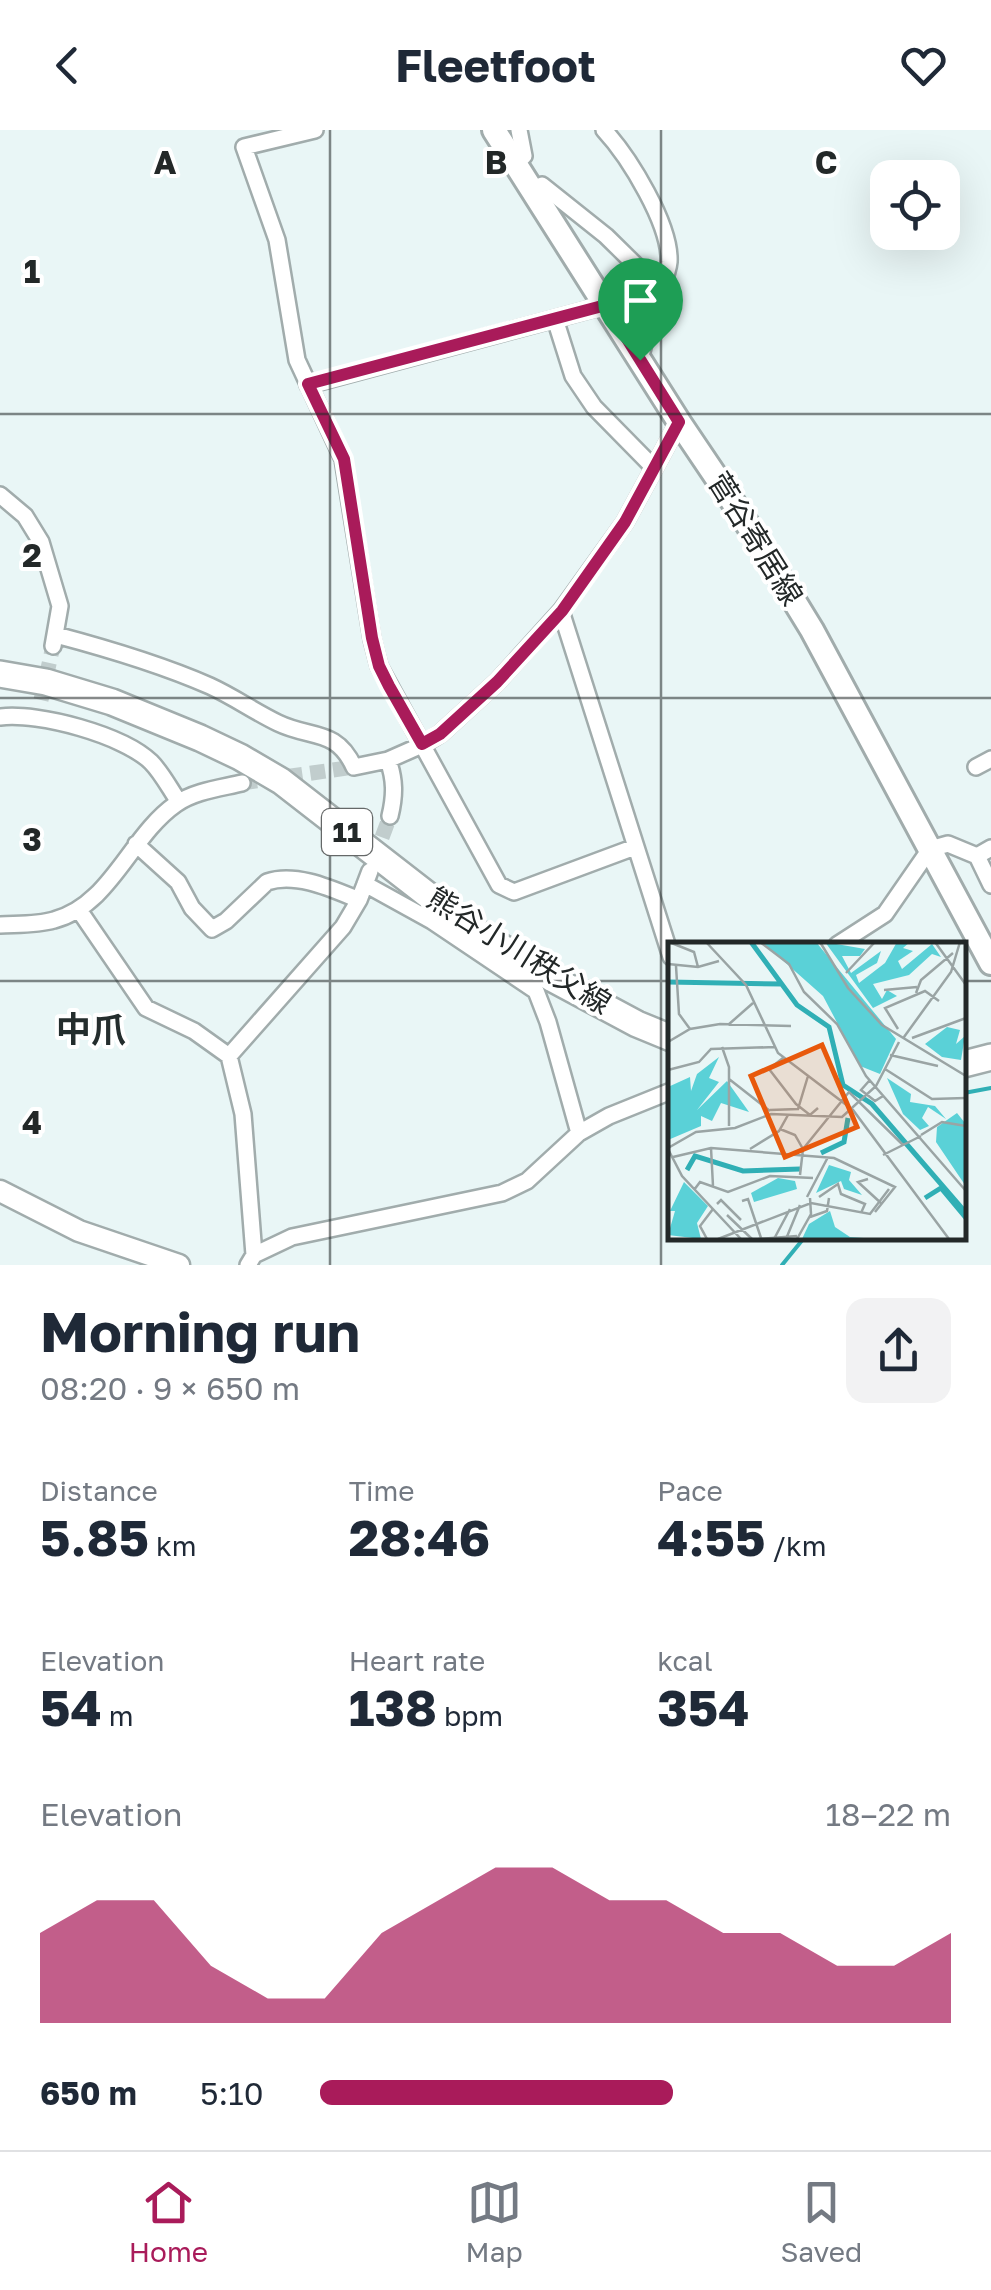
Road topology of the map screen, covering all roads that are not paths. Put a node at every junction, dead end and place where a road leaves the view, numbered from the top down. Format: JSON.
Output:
{"nodes":[{"id":1,"x":315,"y":130,"type":"edge"},
{"id":2,"x":494,"y":130,"type":"edge"},
{"id":3,"x":519,"y":130,"type":"edge"},
{"id":4,"x":604,"y":130,"type":"edge"},
{"id":5,"x":258,"y":137,"type":"edge"},
{"id":6,"x":514,"y":164,"type":"junction"},
{"id":7,"x":531,"y":190,"type":"junction"},
{"id":8,"x":660,"y":290,"type":"junction"},
{"id":9,"x":606,"y":305,"type":"junction"},
{"id":10,"x":555,"y":319,"type":"junction"},
{"id":11,"x":640,"y":360,"type":"junction"},
{"id":12,"x":308,"y":384,"type":"junction"},
{"id":13,"x":679,"y":422,"type":"junction"},
{"id":14,"x":654,"y":468,"type":"junction"},
{"id":15,"x":0,"y":495,"type":"edge"},
{"id":16,"x":562,"y":611,"type":"junction"},
{"id":17,"x":0,"y":674,"type":"edge"},
{"id":18,"x":41,"y":700,"type":"tunnel mouth"},
{"id":19,"x":0,"y":717,"type":"edge"},
{"id":20,"x":38,"y":719,"type":"junction"},
{"id":21,"x":422,"y":744,"type":"junction"},
{"id":22,"x":388,"y":760,"type":"junction"},
{"id":23,"x":242,"y":783,"type":"tunnel mouth"},
{"id":24,"x":178,"y":802,"type":"junction"},
{"id":25,"x":390,"y":816,"type":"tunnel mouth"},
{"id":26,"x":136,"y":844,"type":"junction"},
{"id":27,"x":635,"y":847,"type":"junction"},
{"id":28,"x":930,"y":849,"type":"junction"},
{"id":29,"x":984,"y":852,"type":"edge"},
{"id":30,"x":365,"y":885,"type":"junction"},
{"id":31,"x":991,"y":885,"type":"edge"},
{"id":32,"x":79,"y":910,"type":"junction"},
{"id":33,"x":0,"y":924,"type":"edge"},
{"id":34,"x":842,"y":942,"type":"edge"},
{"id":35,"x":668,"y":949,"type":"edge"},
{"id":36,"x":991,"y":963,"type":"edge"},
{"id":37,"x":668,"y":1037,"type":"edge"},
{"id":38,"x":229,"y":1056,"type":"junction"},
{"id":39,"x":991,"y":1057,"type":"edge"},
{"id":40,"x":966,"y":1063,"type":"edge"},
{"id":41,"x":668,"y":1092,"type":"edge"},
{"id":42,"x":578,"y":1134,"type":"junction"},
{"id":43,"x":0,"y":1191,"type":"edge"},
{"id":44,"x":251,"y":1260,"type":"edge"},
{"id":45,"x":179,"y":1265,"type":"edge"}],
"edges":[{"from":1,"to":5,"type":"street"},
{"from":2,"to":6,"type":"main road","name":"菅谷寄居線"},
{"from":3,"to":6,"type":"street"},
{"from":4,"to":8,"type":"street"},
{"from":5,"to":12,"type":"street"},
{"from":6,"to":7,"type":"main road","name":"菅谷寄居線"},
{"from":7,"to":8,"type":"street"},
{"from":7,"to":9,"type":"main road","name":"菅谷寄居線"},
{"from":8,"to":11,"type":"street"},
{"from":9,"to":10,"type":"street"},
{"from":9,"to":11,"type":"main road","name":"菅谷寄居線"},
{"from":10,"to":12,"type":"street"},
{"from":10,"to":14,"type":"street"},
{"from":11,"to":13,"type":"main road","name":"菅谷寄居線"},
{"from":12,"to":21,"type":"street"},
{"from":13,"to":14,"type":"street"},
{"from":13,"to":28,"type":"main road","name":"菅谷寄居線"},
{"from":14,"to":16,"type":"street"},
{"from":15,"to":22,"type":"street"},
{"from":16,"to":21,"type":"street"},
{"from":16,"to":27,"type":"street"},
{"from":17,"to":37,"type":"main road","name":"熊谷小川秩父線","number":"11"},
{"from":18,"to":20,"type":"street"},
{"from":19,"to":20,"type":"street"},
{"from":20,"to":24,"type":"street"},
{"from":21,"to":22,"type":"street"},
{"from":21,"to":27,"type":"street"},
{"from":22,"to":25,"type":"street"},
{"from":23,"to":24,"type":"street"},
{"from":24,"to":26,"type":"street"},
{"from":26,"to":30,"type":"street"},
{"from":26,"to":32,"type":"street"},
{"from":27,"to":35,"type":"street"},
{"from":28,"to":29,"type":"street"},
{"from":28,"to":34,"type":"street"},
{"from":28,"to":36,"type":"main road","name":"菅谷寄居線"},
{"from":29,"to":31,"type":"street"},
{"from":30,"to":38,"type":"street"},
{"from":30,"to":42,"type":"street"},
{"from":32,"to":33,"type":"street"},
{"from":32,"to":38,"type":"street"},
{"from":38,"to":44,"type":"street"},
{"from":39,"to":40,"type":"main road"},
{"from":41,"to":42,"type":"street"},
{"from":42,"to":44,"type":"street"},
{"from":43,"to":45,"type":"street"}]}
